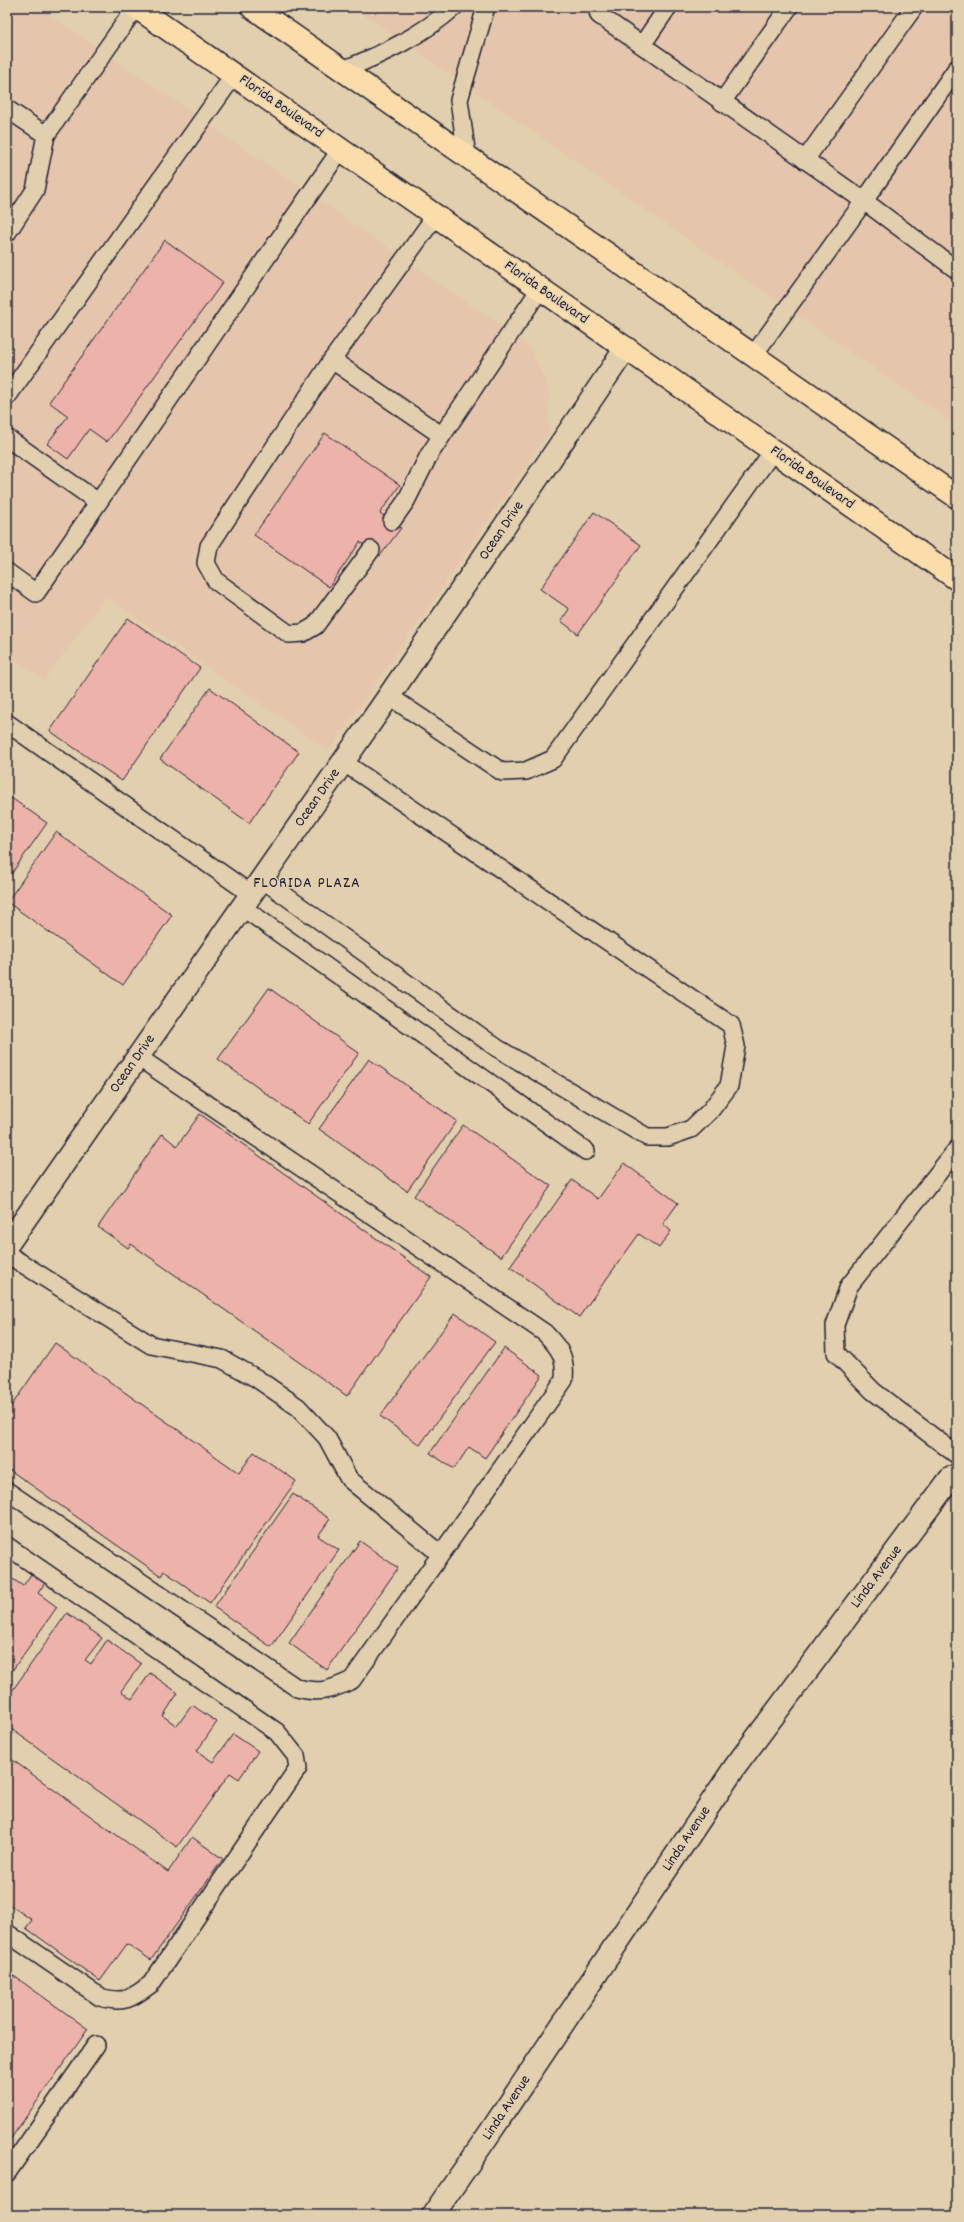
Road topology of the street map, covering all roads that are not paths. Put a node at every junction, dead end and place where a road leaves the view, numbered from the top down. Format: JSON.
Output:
{"nodes":[{"id":1,"x":136,"y":7,"type":"edge"},
{"id":2,"x":252,"y":7,"type":"edge"},
{"id":3,"x":454,"y":7,"type":"edge"},
{"id":4,"x":486,"y":7,"type":"edge"},
{"id":5,"x":597,"y":7,"type":"edge"},
{"id":6,"x":668,"y":7,"type":"edge"},
{"id":7,"x":789,"y":7,"type":"edge"},
{"id":8,"x":914,"y":7,"type":"edge"},
{"id":9,"x":642,"y":45,"type":"junction"},
{"id":10,"x":957,"y":68,"type":"edge"},
{"id":11,"x":343,"y":70,"type":"junction"},
{"id":12,"x":234,"y":75,"type":"junction"},
{"id":13,"x":722,"y":102,"type":"junction"},
{"id":14,"x":7,"y":109,"type":"edge"},
{"id":15,"x":46,"y":135,"type":"junction"},
{"id":16,"x":341,"y":149,"type":"junction"},
{"id":17,"x":467,"y":156,"type":"junction"},
{"id":18,"x":805,"y":160,"type":"junction"},
{"id":19,"x":864,"y":201,"type":"junction"},
{"id":20,"x":436,"y":215,"type":"junction"},
{"id":21,"x":7,"y":233,"type":"edge"},
{"id":22,"x":957,"y":270,"type":"edge"},
{"id":23,"x":540,"y":289,"type":"junction"},
{"id":24,"x":626,"y":348,"type":"junction"},
{"id":25,"x":753,"y":356,"type":"junction"},
{"id":26,"x":332,"y":360,"type":"junction"},
{"id":27,"x":7,"y":397,"type":"edge"},
{"id":28,"x":441,"y":435,"type":"junction"},
{"id":29,"x":7,"y":438,"type":"edge"},
{"id":30,"x":773,"y":450,"type":"junction"},
{"id":31,"x":957,"y":497,"type":"edge"},
{"id":32,"x":98,"y":502,"type":"junction"},
{"id":33,"x":392,"y":521,"type":"dead end"},
{"id":34,"x":372,"y":550,"type":"dead end"},
{"id":35,"x":7,"y":572,"type":"edge"},
{"id":36,"x":957,"y":579,"type":"edge"},
{"id":37,"x":389,"y":696,"type":"junction"},
{"id":38,"x":7,"y":722,"type":"edge"},
{"id":39,"x":343,"y":762,"type":"junction"},
{"id":40,"x":251,"y":893,"type":"junction"},
{"id":41,"x":138,"y":1057,"type":"junction"},
{"id":42,"x":957,"y":1149,"type":"edge"},
{"id":43,"x":586,"y":1151,"type":"dead end"},
{"id":44,"x":7,"y":1245,"type":"edge"},
{"id":45,"x":7,"y":1254,"type":"edge"},
{"id":46,"x":957,"y":1455,"type":"edge"},
{"id":47,"x":957,"y":1475,"type":"edge"},
{"id":48,"x":7,"y":1491,"type":"edge"},
{"id":49,"x":7,"y":1546,"type":"edge"},
{"id":50,"x":440,"y":1554,"type":"junction"},
{"id":51,"x":7,"y":1933,"type":"edge"},
{"id":52,"x":96,"y":2045,"type":"dead end"},
{"id":53,"x":7,"y":2173,"type":"edge"},
{"id":54,"x":433,"y":2215,"type":"edge"}],
"edges":[{"from":1,"to":12,"type":"main road","name":"Florida Boulevard"},
{"from":1,"to":15,"type":"lane"},
{"from":2,"to":11,"type":"main road"},
{"from":3,"to":11,"type":"lane"},
{"from":4,"to":17,"type":"lane"},
{"from":5,"to":9,"type":"lane"},
{"from":6,"to":9,"type":"lane"},
{"from":7,"to":13,"type":"lane"},
{"from":8,"to":18,"type":"lane"},
{"from":9,"to":13,"type":"lane"},
{"from":10,"to":19,"type":"lane"},
{"from":11,"to":17,"type":"main road"},
{"from":12,"to":16,"type":"main road","name":"Florida Boulevard"},
{"from":12,"to":27,"type":"lane"},
{"from":13,"to":18,"type":"lane"},
{"from":14,"to":15,"type":"lane"},
{"from":15,"to":21,"type":"lane"},
{"from":16,"to":20,"type":"main road","name":"Florida Boulevard"},
{"from":16,"to":32,"type":"lane"},
{"from":17,"to":25,"type":"main road"},
{"from":18,"to":19,"type":"lane"},
{"from":19,"to":22,"type":"lane"},
{"from":19,"to":25,"type":"lane"},
{"from":20,"to":23,"type":"main road","name":"Florida Boulevard"},
{"from":20,"to":26,"type":"lane"},
{"from":23,"to":24,"type":"main road","name":"Florida Boulevard"},
{"from":23,"to":28,"type":"lane"},
{"from":24,"to":30,"type":"main road","name":"Florida Boulevard"},
{"from":24,"to":37,"type":"street","name":"Ocean Drive"},
{"from":25,"to":31,"type":"main road"},
{"from":26,"to":28,"type":"lane"},
{"from":26,"to":34,"type":"lane"},
{"from":28,"to":33,"type":"lane"},
{"from":29,"to":32,"type":"lane"},
{"from":30,"to":36,"type":"main road","name":"Florida Boulevard"},
{"from":30,"to":37,"type":"lane"},
{"from":32,"to":35,"type":"lane"},
{"from":37,"to":39,"type":"street","name":"Ocean Drive"},
{"from":38,"to":40,"type":"lane"},
{"from":39,"to":40,"type":"street","name":"Ocean Drive"},
{"from":39,"to":40,"type":"lane"},
{"from":40,"to":41,"type":"street","name":"Ocean Drive"},
{"from":40,"to":43,"type":"lane"},
{"from":41,"to":44,"type":"street","name":"Ocean Drive"},
{"from":41,"to":50,"type":"lane"},
{"from":42,"to":46,"type":"lane"},
{"from":45,"to":50,"type":"lane"},
{"from":47,"to":54,"type":"street","name":"Linda Avenue"},
{"from":48,"to":50,"type":"lane"},
{"from":49,"to":51,"type":"lane"},
{"from":52,"to":53,"type":"lane"}]}
